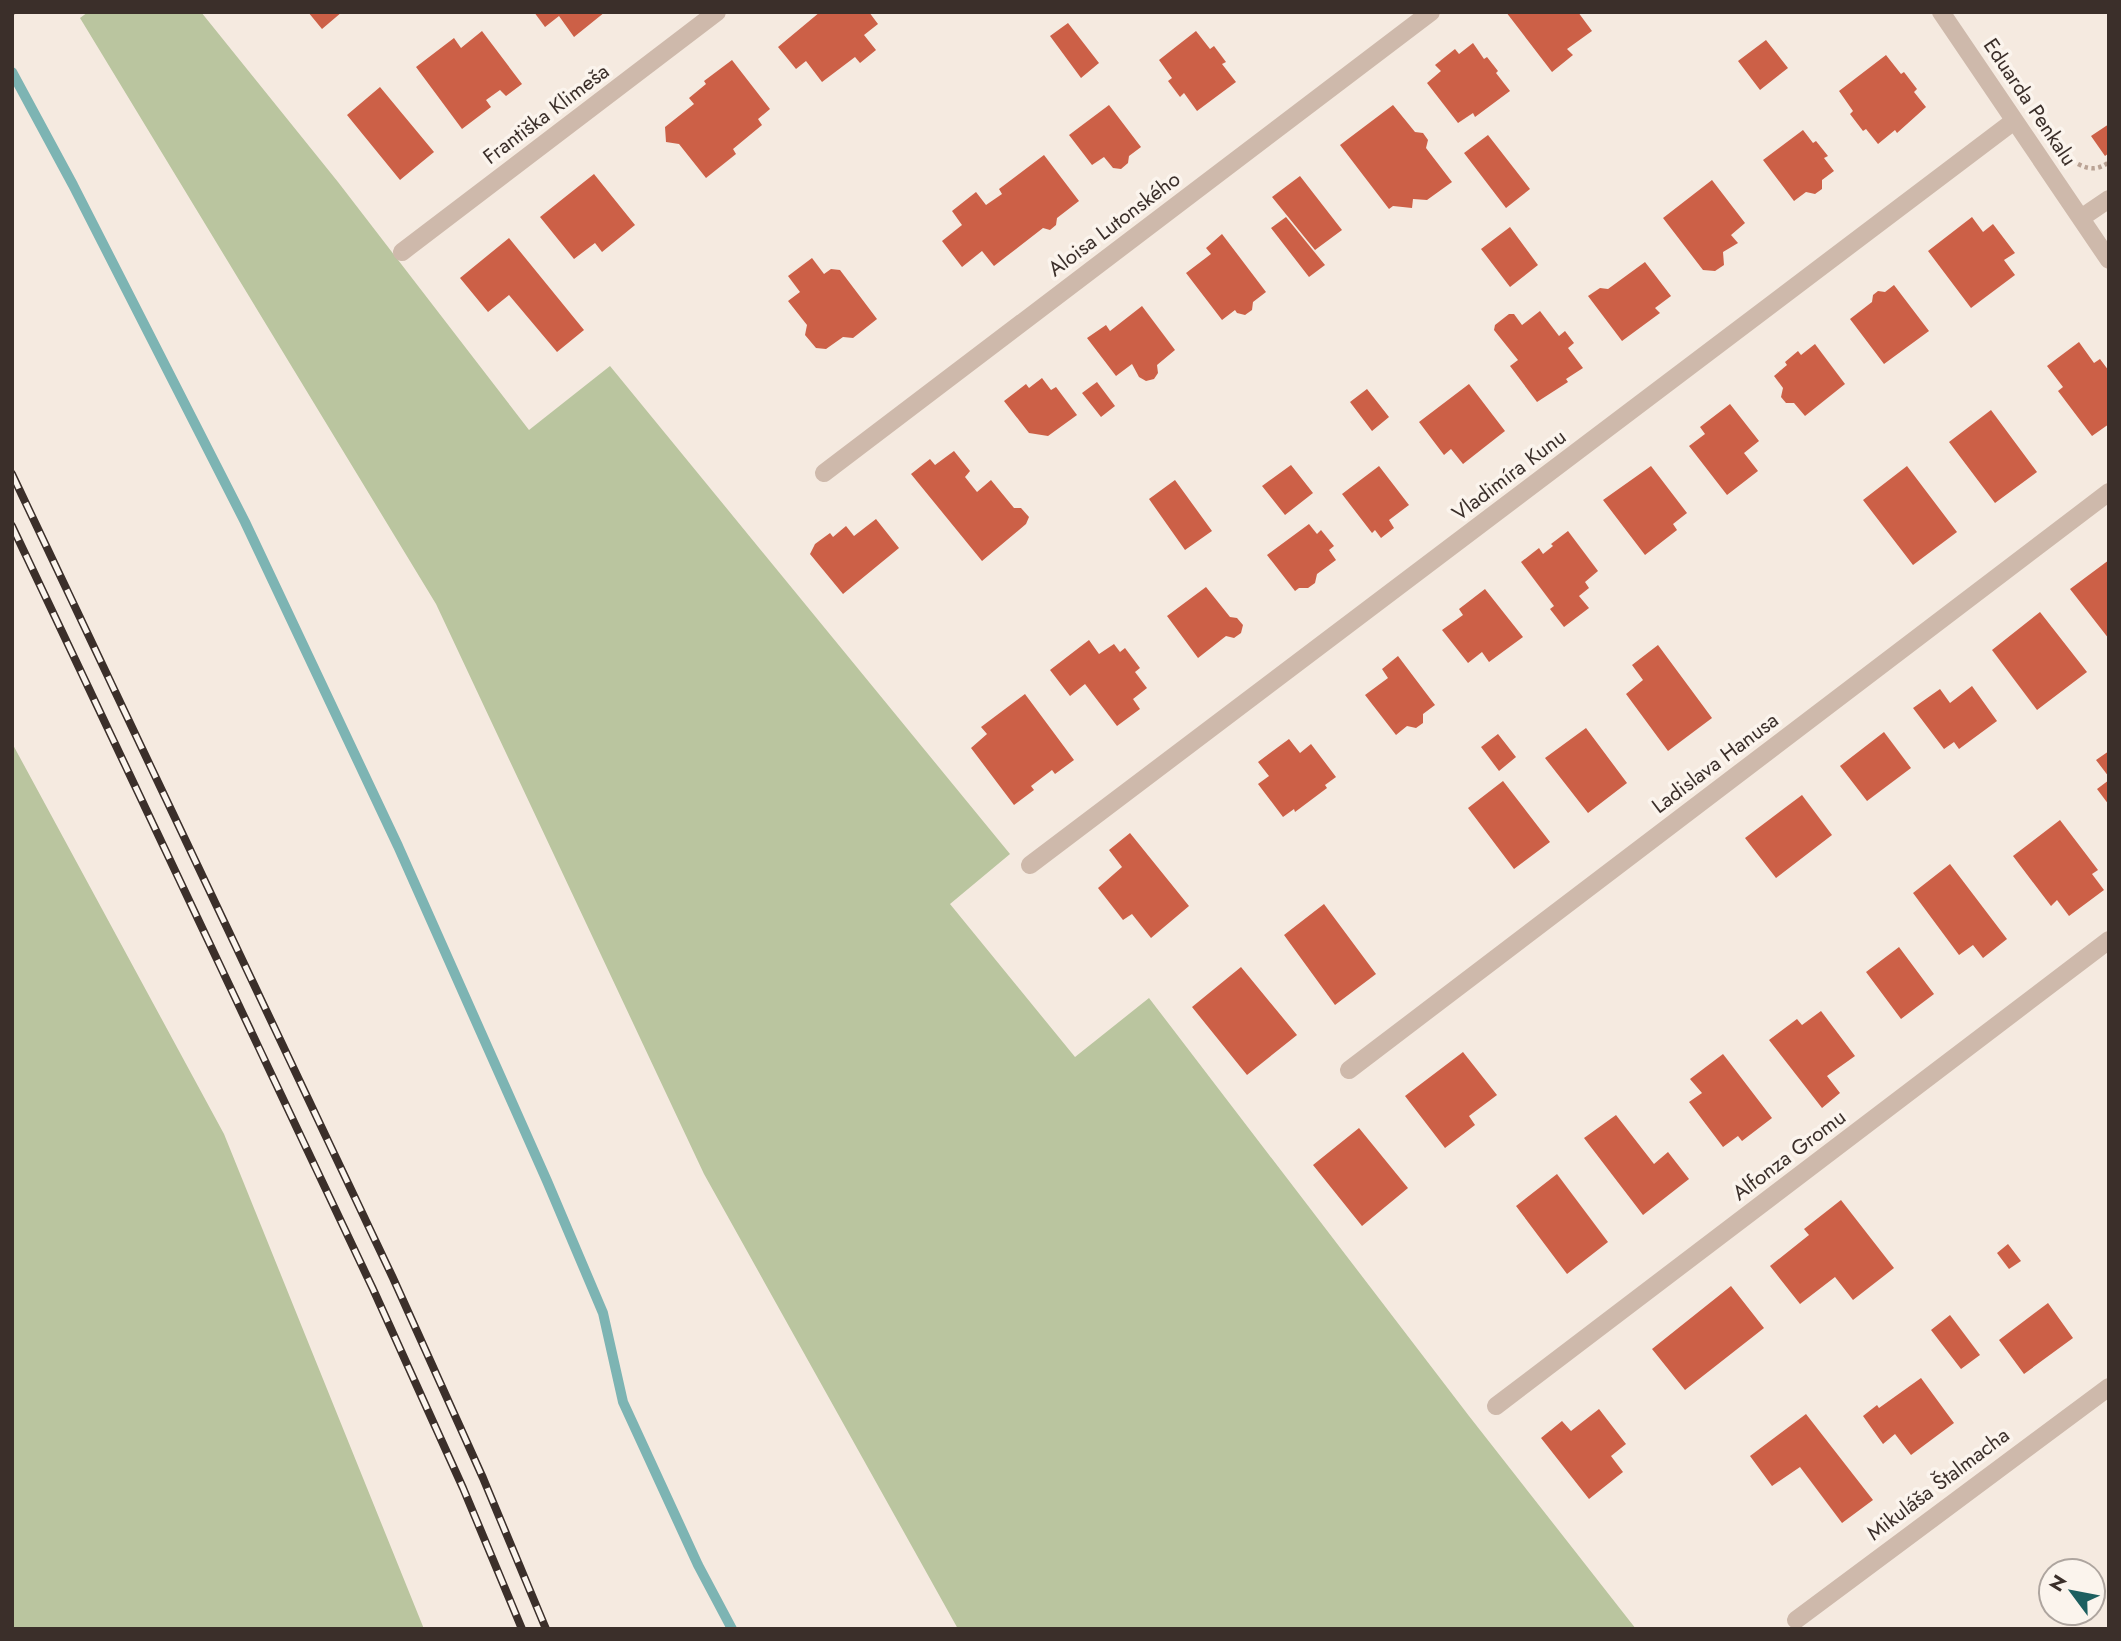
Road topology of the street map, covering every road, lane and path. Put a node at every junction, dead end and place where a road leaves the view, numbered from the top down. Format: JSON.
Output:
{"nodes":[{"id":1,"x":717,"y":12,"type":"edge"},
{"id":2,"x":1431,"y":12,"type":"edge"},
{"id":3,"x":1941,"y":12,"type":"edge"},
{"id":4,"x":2014,"y":121,"type":"junction"},
{"id":5,"x":2109,"y":199,"type":"edge"},
{"id":6,"x":2081,"y":218,"type":"junction"},
{"id":7,"x":402,"y":252,"type":"dead end"},
{"id":8,"x":2109,"y":260,"type":"edge"},
{"id":9,"x":824,"y":473,"type":"dead end"},
{"id":10,"x":2109,"y":492,"type":"edge"},
{"id":11,"x":1030,"y":866,"type":"dead end"},
{"id":12,"x":2109,"y":940,"type":"edge"},
{"id":13,"x":1349,"y":1070,"type":"dead end"},
{"id":14,"x":2109,"y":1387,"type":"edge"},
{"id":15,"x":1496,"y":1406,"type":"dead end"},
{"id":16,"x":1796,"y":1620,"type":"dead end"}],
"edges":[{"from":1,"to":7,"type":"street","name":"Františka Klimeša"},
{"from":2,"to":9,"type":"street","name":"Aloisa Lutonského"},
{"from":3,"to":4,"type":"street","name":"Eduarda Penkalu"},
{"from":4,"to":6,"type":"street","name":"Eduarda Penkalu"},
{"from":4,"to":11,"type":"street","name":"Vladimíra Kunu"},
{"from":5,"to":6,"type":"street"},
{"from":6,"to":8,"type":"street","name":"Eduarda Penkalu"},
{"from":10,"to":13,"type":"street","name":"Ladislava Hanusa"},
{"from":12,"to":15,"type":"street","name":"Alfonza Gromu"},
{"from":14,"to":16,"type":"street","name":"Mikuláša Štalmacha"}]}
